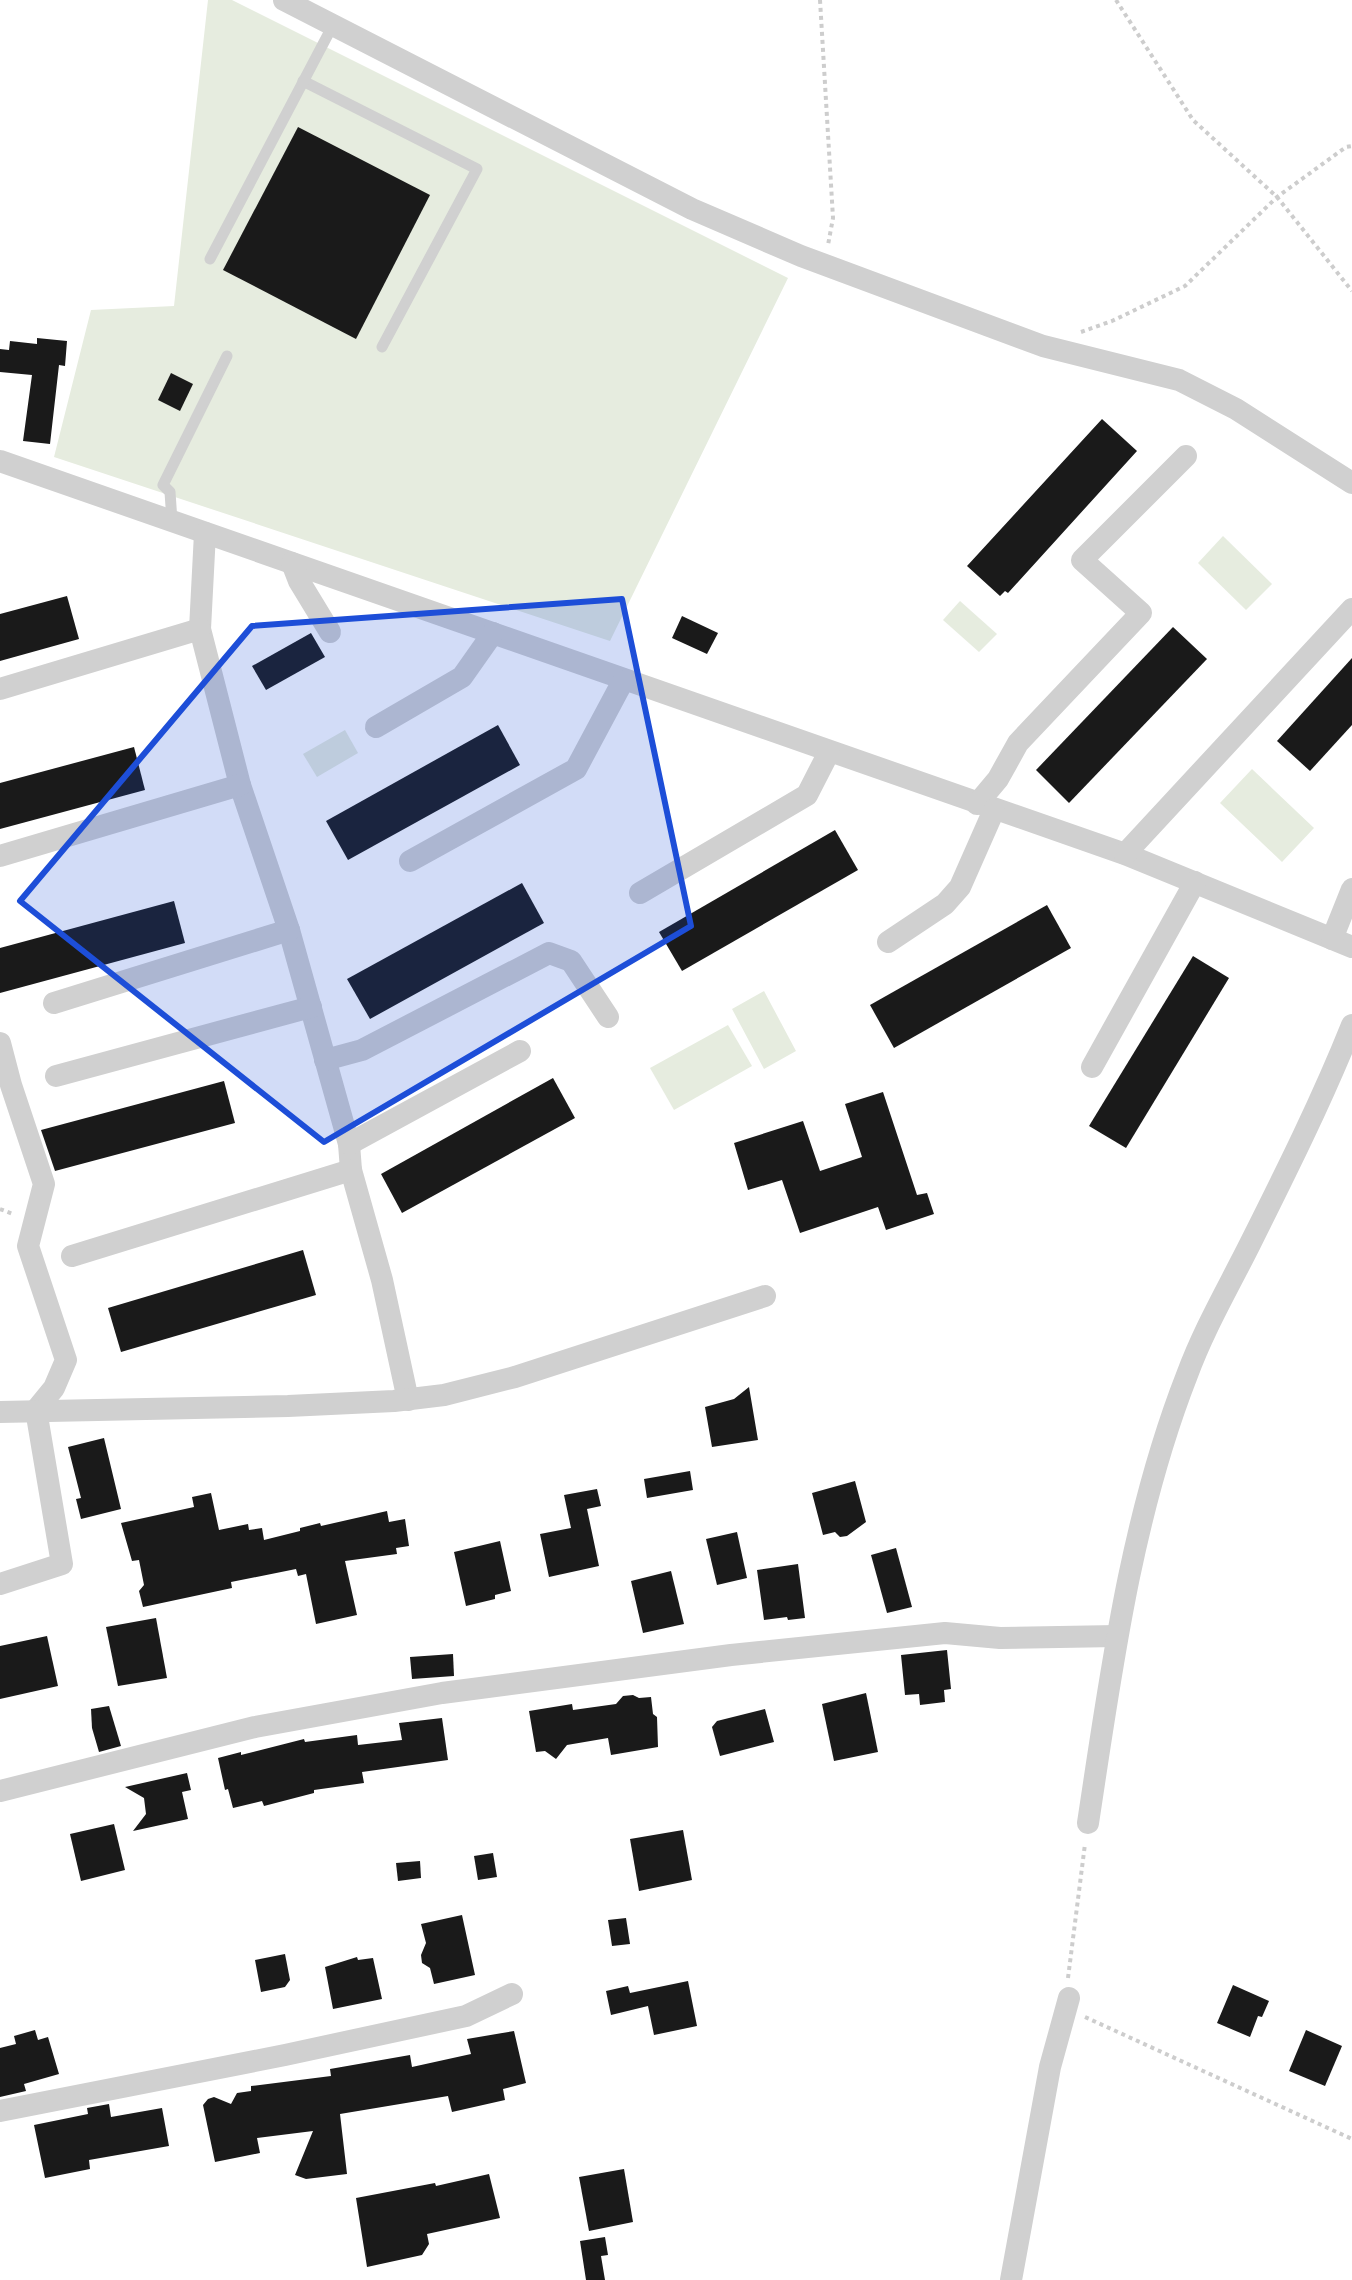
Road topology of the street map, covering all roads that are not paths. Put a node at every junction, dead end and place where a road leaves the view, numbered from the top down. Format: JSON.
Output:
{"nodes":[{"id":1,"x":284,"y":0,"type":"edge"},
{"id":2,"x":333,"y":25,"type":"junction"},
{"id":3,"x":303,"y":81,"type":"junction"},
{"id":4,"x":210,"y":259,"type":"dead end"},
{"id":5,"x":382,"y":347,"type":"dead end"},
{"id":6,"x":227,"y":356,"type":"dead end"},
{"id":7,"x":1186,"y":456,"type":"dead end"},
{"id":8,"x":0,"y":461,"type":"edge"},
{"id":9,"x":1352,"y":483,"type":"edge"},
{"id":10,"x":172,"y":521,"type":"junction"},
{"id":11,"x":205,"y":533,"type":"junction"},
{"id":12,"x":292,"y":563,"type":"junction"},
{"id":13,"x":1352,"y":609,"type":"edge"},
{"id":14,"x":200,"y":629,"type":"junction"},
{"id":15,"x":330,"y":632,"type":"dead end"},
{"id":16,"x":493,"y":633,"type":"junction"},
{"id":17,"x":623,"y":681,"type":"junction"},
{"id":18,"x":0,"y":689,"type":"edge"},
{"id":19,"x":376,"y":727,"type":"dead end"},
{"id":20,"x":829,"y":752,"type":"junction"},
{"id":21,"x":240,"y":785,"type":"junction"},
{"id":22,"x":986,"y":807,"type":"junction"},
{"id":23,"x":1125,"y":854,"type":"junction"},
{"id":24,"x":0,"y":856,"type":"edge"},
{"id":25,"x":410,"y":861,"type":"dead end"},
{"id":26,"x":1195,"y":882,"type":"junction"},
{"id":27,"x":1352,"y":889,"type":"edge"},
{"id":28,"x":640,"y":893,"type":"dead end"},
{"id":29,"x":289,"y":930,"type":"junction"},
{"id":30,"x":888,"y":942,"type":"dead end"},
{"id":31,"x":1347,"y":945,"type":"edge"},
{"id":32,"x":54,"y":1003,"type":"dead end"},
{"id":33,"x":311,"y":1007,"type":"junction"},
{"id":34,"x":608,"y":1017,"type":"dead end"},
{"id":35,"x":1352,"y":1025,"type":"edge"},
{"id":36,"x":0,"y":1043,"type":"edge"},
{"id":37,"x":520,"y":1051,"type":"dead end"},
{"id":38,"x":325,"y":1060,"type":"junction"},
{"id":39,"x":1092,"y":1067,"type":"dead end"},
{"id":40,"x":56,"y":1076,"type":"dead end"},
{"id":41,"x":349,"y":1144,"type":"junction"},
{"id":42,"x":351,"y":1170,"type":"junction"},
{"id":43,"x":72,"y":1256,"type":"dead end"},
{"id":44,"x":765,"y":1296,"type":"dead end"},
{"id":45,"x":408,"y":1400,"type":"junction"},
{"id":46,"x":36,"y":1410,"type":"junction"},
{"id":47,"x":0,"y":1412,"type":"edge"},
{"id":48,"x":0,"y":1584,"type":"edge"},
{"id":49,"x":1117,"y":1636,"type":"junction"},
{"id":50,"x":0,"y":1791,"type":"edge"},
{"id":51,"x":1088,"y":1823,"type":"road end"},
{"id":52,"x":512,"y":1994,"type":"dead end"},
{"id":53,"x":1069,"y":1998,"type":"road end"},
{"id":54,"x":0,"y":2111,"type":"edge"},
{"id":55,"x":1011,"y":2280,"type":"edge"}],
"edges":[{"from":1,"to":2,"type":"street"},
{"from":2,"to":3,"type":"lane"},
{"from":2,"to":9,"type":"street"},
{"from":3,"to":4,"type":"lane"},
{"from":3,"to":5,"type":"lane"},
{"from":6,"to":10,"type":"lane"},
{"from":7,"to":22,"type":"street"},
{"from":8,"to":10,"type":"street"},
{"from":10,"to":11,"type":"street"},
{"from":11,"to":12,"type":"street"},
{"from":11,"to":14,"type":"street"},
{"from":12,"to":15,"type":"street"},
{"from":12,"to":16,"type":"street"},
{"from":13,"to":23,"type":"street"},
{"from":14,"to":18,"type":"street"},
{"from":14,"to":21,"type":"street"},
{"from":16,"to":17,"type":"street"},
{"from":16,"to":19,"type":"street"},
{"from":17,"to":20,"type":"street"},
{"from":17,"to":25,"type":"street"},
{"from":20,"to":22,"type":"street"},
{"from":20,"to":28,"type":"street"},
{"from":21,"to":24,"type":"street"},
{"from":21,"to":29,"type":"street"},
{"from":22,"to":23,"type":"street"},
{"from":22,"to":30,"type":"street"},
{"from":23,"to":26,"type":"street"},
{"from":26,"to":31,"type":"street"},
{"from":26,"to":39,"type":"street"},
{"from":27,"to":31,"type":"street"},
{"from":29,"to":32,"type":"street"},
{"from":29,"to":33,"type":"street"},
{"from":33,"to":38,"type":"street"},
{"from":33,"to":40,"type":"street"},
{"from":34,"to":38,"type":"street"},
{"from":35,"to":49,"type":"street"},
{"from":36,"to":46,"type":"street"},
{"from":37,"to":41,"type":"street"},
{"from":38,"to":41,"type":"street"},
{"from":41,"to":42,"type":"street"},
{"from":42,"to":43,"type":"street"},
{"from":42,"to":45,"type":"street"},
{"from":44,"to":45,"type":"street"},
{"from":45,"to":46,"type":"street"},
{"from":46,"to":47,"type":"street"},
{"from":46,"to":48,"type":"street"},
{"from":49,"to":50,"type":"street"},
{"from":49,"to":51,"type":"street"},
{"from":52,"to":54,"type":"street"},
{"from":53,"to":55,"type":"street"}]}
